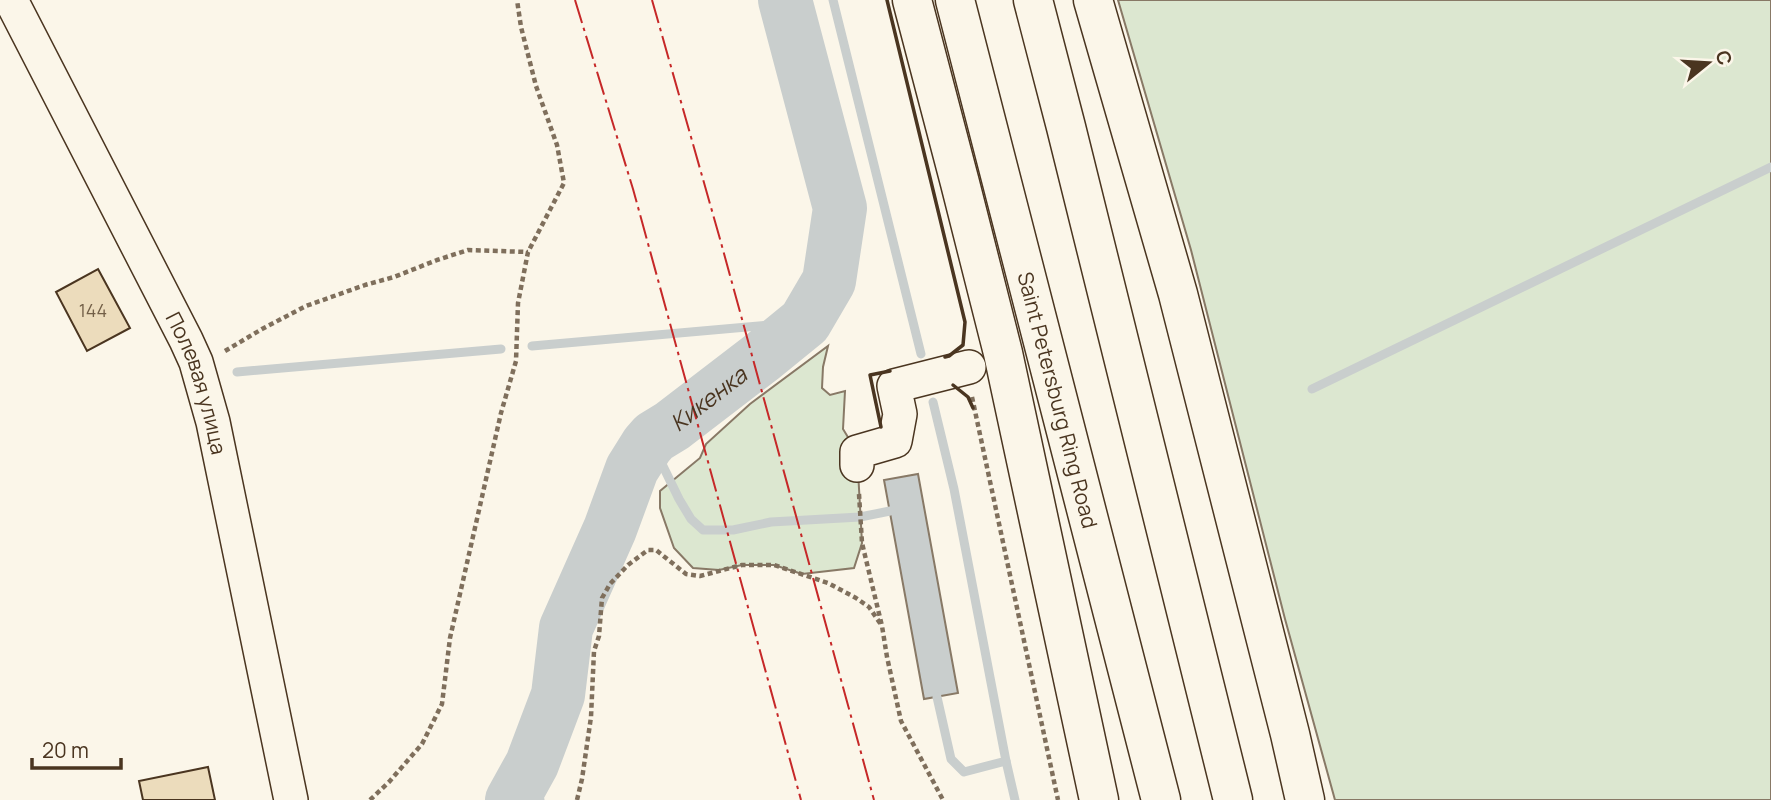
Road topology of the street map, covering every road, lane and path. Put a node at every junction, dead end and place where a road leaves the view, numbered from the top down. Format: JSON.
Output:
{"nodes":[{"id":1,"x":11,"y":0,"type":"edge"},
{"id":2,"x":517,"y":0,"type":"edge"},
{"id":3,"x":912,"y":0,"type":"edge"},
{"id":4,"x":956,"y":0,"type":"edge"},
{"id":5,"x":1033,"y":0,"type":"edge"},
{"id":6,"x":1093,"y":0,"type":"edge"},
{"id":7,"x":528,"y":252,"type":"junction"},
{"id":8,"x":195,"y":362,"type":"junction"},
{"id":9,"x":969,"y":367,"type":"joint"},
{"id":10,"x":857,"y":465,"type":"dead end"},
{"id":11,"x":860,"y":507,"type":"dead end"},
{"id":12,"x":882,"y":626,"type":"junction"},
{"id":13,"x":291,"y":800,"type":"edge"},
{"id":14,"x":370,"y":800,"type":"edge"},
{"id":15,"x":577,"y":800,"type":"edge"},
{"id":16,"x":943,"y":800,"type":"edge"},
{"id":17,"x":1058,"y":800,"type":"edge"},
{"id":18,"x":1100,"y":800,"type":"edge"},
{"id":19,"x":1160,"y":800,"type":"edge"},
{"id":20,"x":1233,"y":800,"type":"edge"},
{"id":21,"x":1306,"y":800,"type":"edge"}],
"edges":[{"from":1,"to":8,"type":"street","name":"Полевая улица"},
{"from":2,"to":7,"type":"path"},
{"from":3,"to":18,"type":"highway"},
{"from":4,"to":19,"type":"highway","name":"Saint Petersburg Ring Road"},
{"from":5,"to":20,"type":"highway"},
{"from":6,"to":21,"type":"highway"},
{"from":7,"to":8,"type":"path"},
{"from":7,"to":14,"type":"path"},
{"from":8,"to":13,"type":"street","name":"Полевая улица"},
{"from":9,"to":10,"type":"street"},
{"from":9,"to":17,"type":"path"},
{"from":11,"to":12,"type":"path"},
{"from":12,"to":15,"type":"path"},
{"from":12,"to":16,"type":"path"}]}
